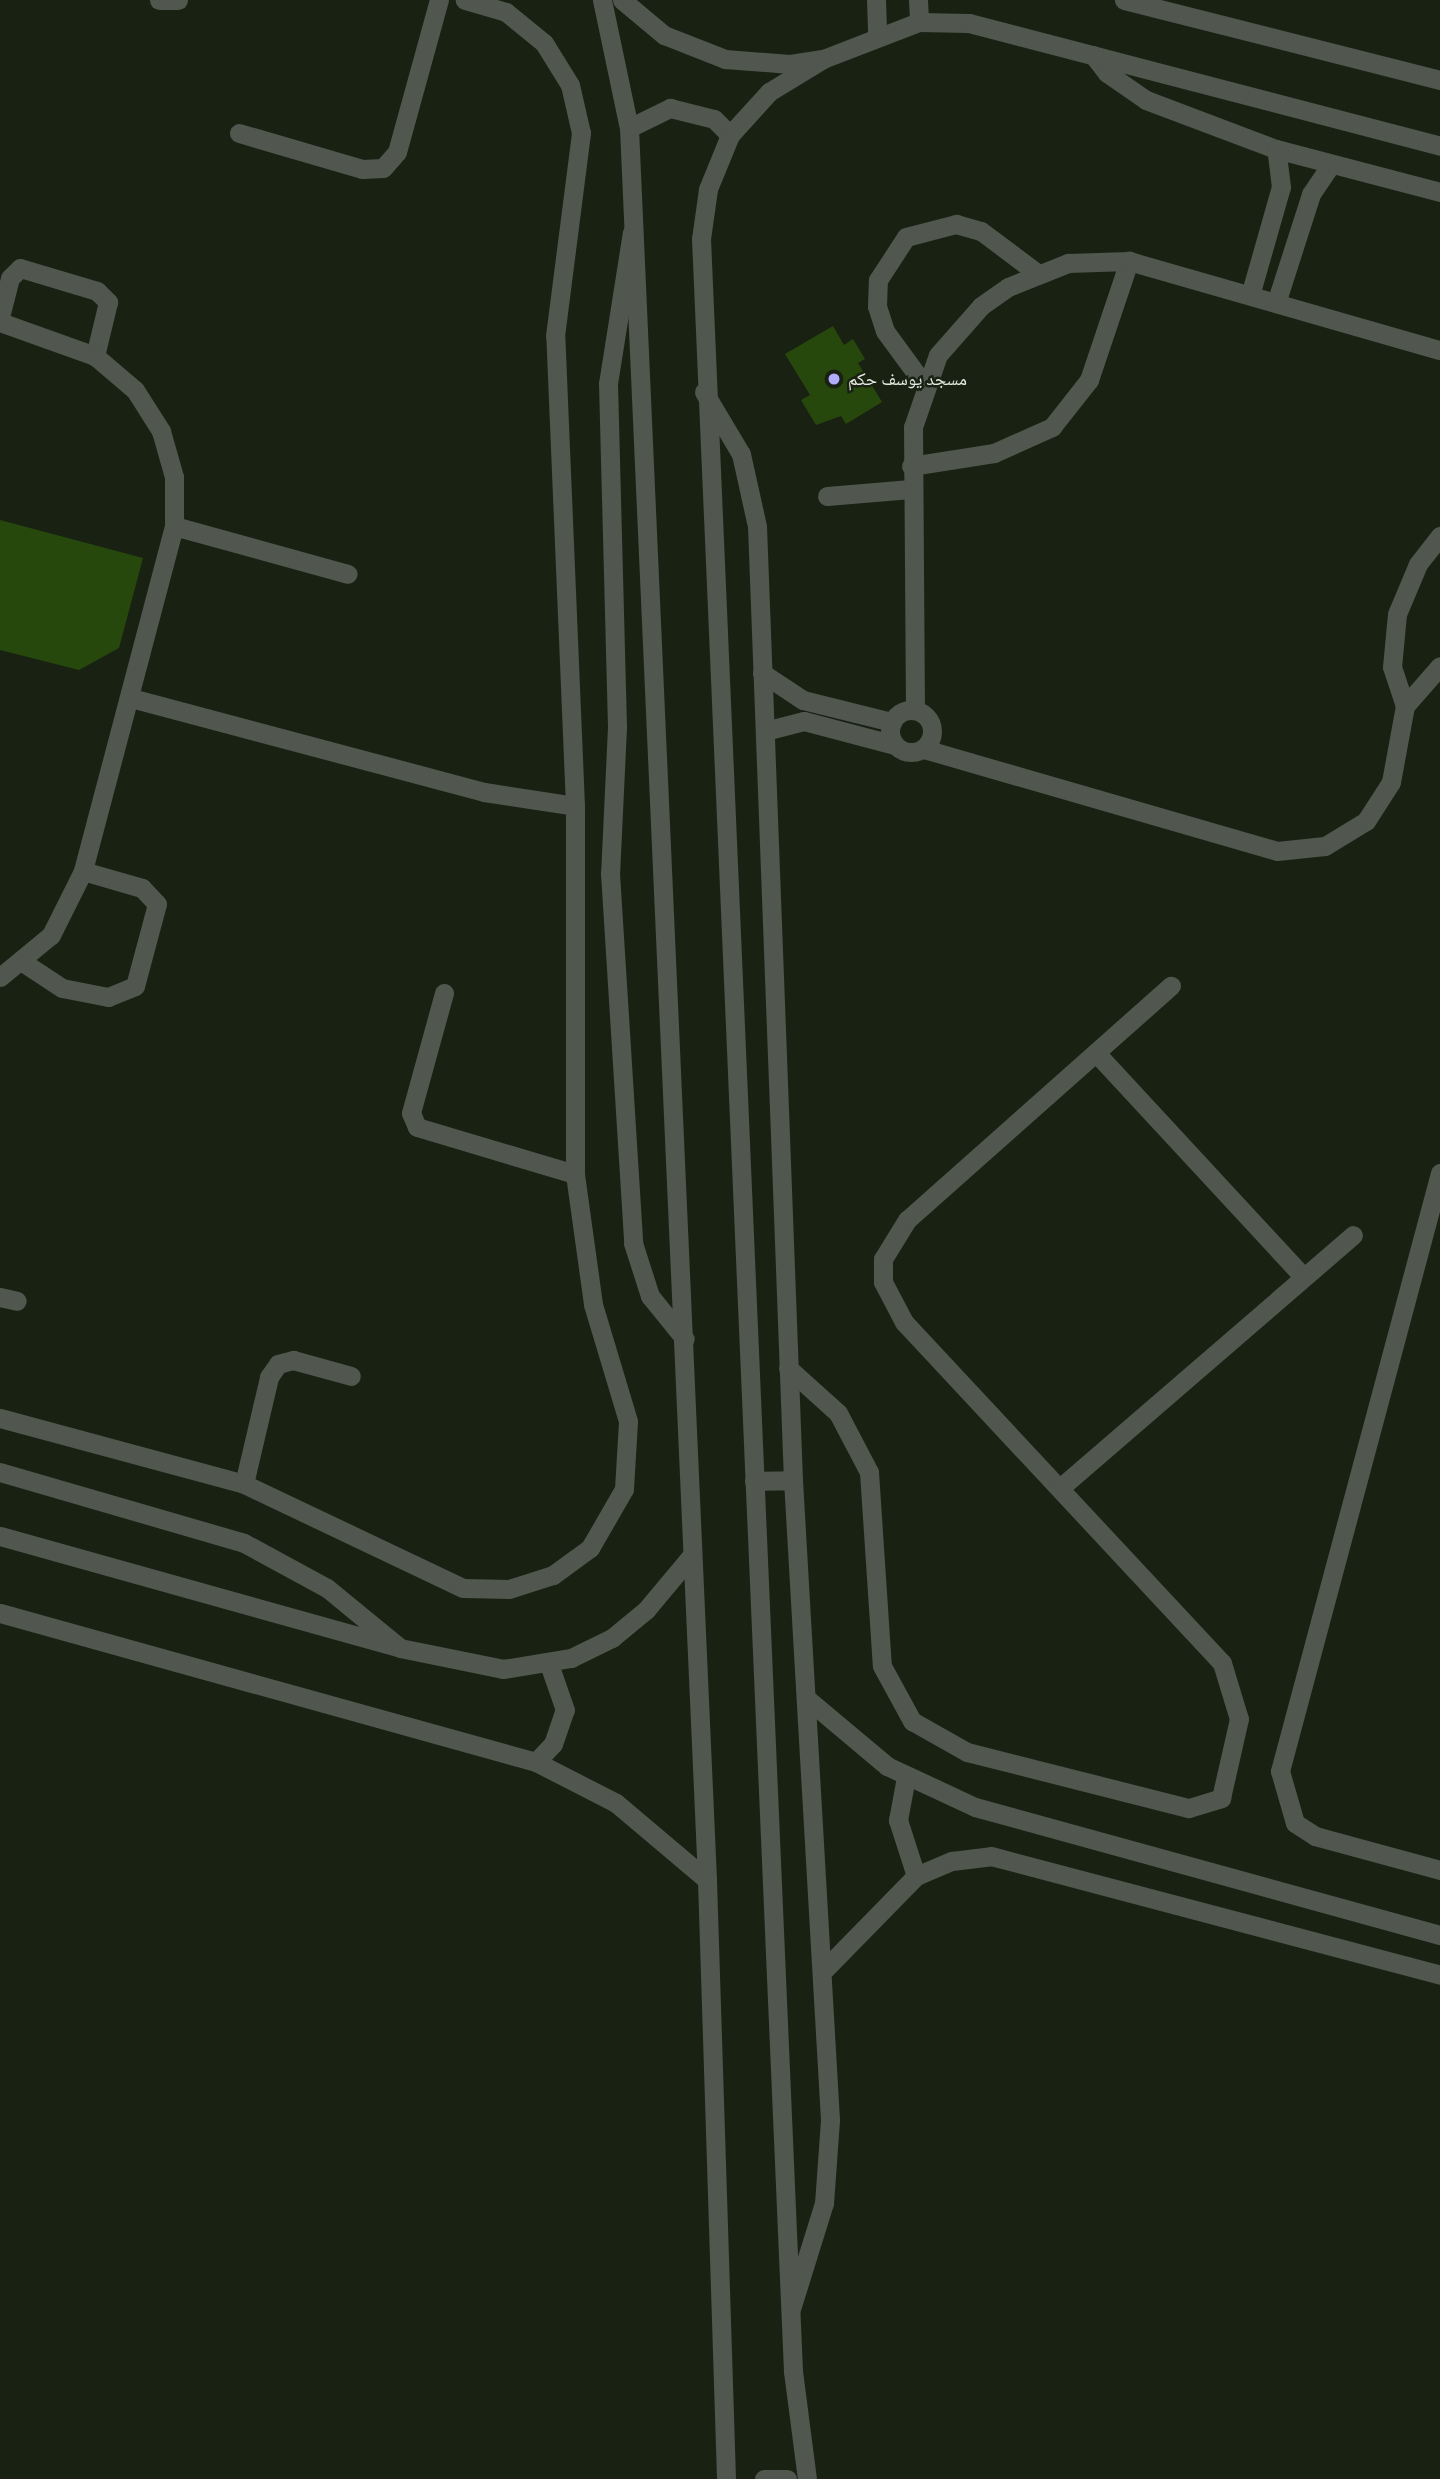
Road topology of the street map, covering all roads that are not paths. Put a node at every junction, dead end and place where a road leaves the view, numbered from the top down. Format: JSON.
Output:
{"nodes":[{"id":1,"x":159,"y":0,"type":"edge"},
{"id":2,"x":178,"y":0,"type":"edge"},
{"id":3,"x":439,"y":0,"type":"edge"},
{"id":4,"x":465,"y":0,"type":"edge"},
{"id":5,"x":602,"y":0,"type":"edge"},
{"id":6,"x":621,"y":0,"type":"edge"},
{"id":7,"x":876,"y":0,"type":"edge"},
{"id":8,"x":918,"y":0,"type":"edge"},
{"id":9,"x":1124,"y":0,"type":"edge"},
{"id":10,"x":919,"y":22,"type":"junction"},
{"id":11,"x":877,"y":36,"type":"junction"},
{"id":12,"x":1093,"y":55,"type":"junction"},
{"id":13,"x":822,"y":59,"type":"junction"},
{"id":14,"x":1440,"y":79,"type":"edge"},
{"id":15,"x":629,"y":128,"type":"junction"},
{"id":16,"x":239,"y":133,"type":"dead end"},
{"id":17,"x":730,"y":135,"type":"junction"},
{"id":18,"x":1440,"y":146,"type":"edge"},
{"id":19,"x":1276,"y":149,"type":"junction"},
{"id":20,"x":1331,"y":164,"type":"junction"},
{"id":21,"x":1440,"y":192,"type":"edge"},
{"id":22,"x":634,"y":223,"type":"junction"},
{"id":23,"x":1129,"y":261,"type":"junction"},
{"id":24,"x":1037,"y":273,"type":"junction"},
{"id":25,"x":1251,"y":292,"type":"junction"},
{"id":26,"x":1277,"y":300,"type":"junction"},
{"id":27,"x":0,"y":319,"type":"edge"},
{"id":28,"x":1440,"y":350,"type":"edge"},
{"id":29,"x":95,"y":356,"type":"junction"},
{"id":30,"x":923,"y":383,"type":"junction"},
{"id":31,"x":704,"y":392,"type":"junction"},
{"id":32,"x":911,"y":466,"type":"junction"},
{"id":33,"x":911,"y":489,"type":"junction"},
{"id":34,"x":827,"y":496,"type":"dead end"},
{"id":35,"x":174,"y":526,"type":"junction"},
{"id":36,"x":1440,"y":536,"type":"edge"},
{"id":37,"x":348,"y":574,"type":"dead end"},
{"id":38,"x":1440,"y":666,"type":"edge"},
{"id":39,"x":762,"y":673,"type":"junction"},
{"id":40,"x":131,"y":698,"type":"junction"},
{"id":41,"x":1405,"y":706,"type":"junction"},
{"id":42,"x":915,"y":710,"type":"junction"},
{"id":43,"x":892,"y":722,"type":"junction"},
{"id":44,"x":765,"y":731,"type":"junction"},
{"id":45,"x":895,"y":745,"type":"junction"},
{"id":46,"x":923,"y":749,"type":"junction"},
{"id":47,"x":575,"y":806,"type":"junction"},
{"id":48,"x":83,"y":871,"type":"junction"},
{"id":49,"x":24,"y":963,"type":"junction"},
{"id":50,"x":0,"y":977,"type":"edge"},
{"id":51,"x":1171,"y":986,"type":"dead end"},
{"id":52,"x":444,"y":993,"type":"dead end"},
{"id":53,"x":1098,"y":1055,"type":"junction"},
{"id":54,"x":1440,"y":1173,"type":"edge"},
{"id":55,"x":575,"y":1174,"type":"junction"},
{"id":56,"x":1353,"y":1235,"type":"dead end"},
{"id":57,"x":1301,"y":1274,"type":"junction"},
{"id":58,"x":685,"y":1339,"type":"junction"},
{"id":59,"x":788,"y":1368,"type":"junction"},
{"id":60,"x":351,"y":1376,"type":"dead end"},
{"id":61,"x":0,"y":1418,"type":"edge"},
{"id":62,"x":0,"y":1472,"type":"edge"},
{"id":63,"x":793,"y":1480,"type":"junction"},
{"id":64,"x":754,"y":1481,"type":"junction"},
{"id":65,"x":244,"y":1484,"type":"junction"},
{"id":66,"x":1060,"y":1488,"type":"junction"},
{"id":67,"x":0,"y":1536,"type":"edge"},
{"id":68,"x":692,"y":1555,"type":"junction"},
{"id":69,"x":0,"y":1613,"type":"edge"},
{"id":70,"x":400,"y":1648,"type":"junction"},
{"id":71,"x":549,"y":1664,"type":"junction"},
{"id":72,"x":806,"y":1699,"type":"junction"},
{"id":73,"x":536,"y":1762,"type":"junction"},
{"id":74,"x":906,"y":1777,"type":"junction"},
{"id":75,"x":1440,"y":1870,"type":"edge"},
{"id":76,"x":916,"y":1876,"type":"junction"},
{"id":77,"x":707,"y":1880,"type":"junction"},
{"id":78,"x":1440,"y":1935,"type":"edge"},
{"id":79,"x":822,"y":1972,"type":"junction"},
{"id":80,"x":1440,"y":1975,"type":"edge"},
{"id":81,"x":791,"y":2309,"type":"junction"},
{"id":82,"x":726,"y":2479,"type":"edge"},
{"id":83,"x":764,"y":2479,"type":"edge"},
{"id":84,"x":787,"y":2479,"type":"edge"},
{"id":85,"x":807,"y":2479,"type":"edge"}],
"edges":[{"from":1,"to":2,"type":"street"},
{"from":3,"to":16,"type":"street"},
{"from":4,"to":47,"type":"street"},
{"from":5,"to":15,"type":"street"},
{"from":6,"to":13,"type":"street"},
{"from":7,"to":11,"type":"street"},
{"from":8,"to":10,"type":"street"},
{"from":9,"to":14,"type":"street"},
{"from":10,"to":11,"type":"street"},
{"from":10,"to":12,"type":"street"},
{"from":11,"to":13,"type":"street"},
{"from":12,"to":18,"type":"street"},
{"from":12,"to":19,"type":"street"},
{"from":13,"to":17,"type":"street"},
{"from":15,"to":17,"type":"street"},
{"from":15,"to":22,"type":"street"},
{"from":17,"to":31,"type":"street"},
{"from":19,"to":20,"type":"street"},
{"from":19,"to":25,"type":"street"},
{"from":20,"to":21,"type":"street"},
{"from":20,"to":26,"type":"street"},
{"from":22,"to":58,"type":"street"},
{"from":22,"to":58,"type":"street"},
{"from":23,"to":24,"type":"street"},
{"from":23,"to":25,"type":"street"},
{"from":23,"to":32,"type":"street"},
{"from":24,"to":30,"type":"street"},
{"from":24,"to":30,"type":"street"},
{"from":25,"to":26,"type":"street"},
{"from":26,"to":28,"type":"street"},
{"from":27,"to":29,"type":"street"},
{"from":27,"to":29,"type":"street"},
{"from":29,"to":35,"type":"street"},
{"from":30,"to":32,"type":"street"},
{"from":31,"to":39,"type":"street"},
{"from":31,"to":64,"type":"street"},
{"from":32,"to":33,"type":"street"},
{"from":33,"to":34,"type":"street"},
{"from":33,"to":42,"type":"street"},
{"from":35,"to":37,"type":"street"},
{"from":35,"to":40,"type":"street"},
{"from":36,"to":41,"type":"street"},
{"from":38,"to":41,"type":"street"},
{"from":39,"to":43,"type":"street"},
{"from":39,"to":44,"type":"street"},
{"from":40,"to":47,"type":"street"},
{"from":40,"to":48,"type":"street"},
{"from":41,"to":46,"type":"street"},
{"from":42,"to":43,"type":"street"},
{"from":42,"to":46,"type":"street"},
{"from":43,"to":45,"type":"street"},
{"from":44,"to":45,"type":"street"},
{"from":44,"to":59,"type":"street"},
{"from":45,"to":46,"type":"street"},
{"from":47,"to":55,"type":"street"},
{"from":48,"to":49,"type":"street"},
{"from":48,"to":49,"type":"street"},
{"from":49,"to":50,"type":"street"},
{"from":51,"to":53,"type":"street"},
{"from":52,"to":55,"type":"street"},
{"from":53,"to":57,"type":"street"},
{"from":53,"to":66,"type":"street"},
{"from":54,"to":75,"type":"street"},
{"from":55,"to":65,"type":"street"},
{"from":56,"to":57,"type":"street"},
{"from":57,"to":66,"type":"street"},
{"from":58,"to":68,"type":"street"},
{"from":59,"to":63,"type":"street"},
{"from":59,"to":66,"type":"street"},
{"from":60,"to":65,"type":"street"},
{"from":61,"to":65,"type":"street"},
{"from":62,"to":70,"type":"street"},
{"from":63,"to":64,"type":"street"},
{"from":63,"to":72,"type":"street"},
{"from":64,"to":81,"type":"street"},
{"from":67,"to":70,"type":"street"},
{"from":68,"to":71,"type":"street"},
{"from":68,"to":77,"type":"street"},
{"from":69,"to":73,"type":"street"},
{"from":70,"to":71,"type":"street"},
{"from":71,"to":73,"type":"street"},
{"from":72,"to":74,"type":"street"},
{"from":72,"to":79,"type":"street"},
{"from":73,"to":77,"type":"street"},
{"from":74,"to":76,"type":"street"},
{"from":74,"to":78,"type":"street"},
{"from":76,"to":79,"type":"street"},
{"from":76,"to":80,"type":"street"},
{"from":77,"to":82,"type":"street"},
{"from":79,"to":81,"type":"street"},
{"from":81,"to":85,"type":"street"},
{"from":83,"to":84,"type":"street"}]}
